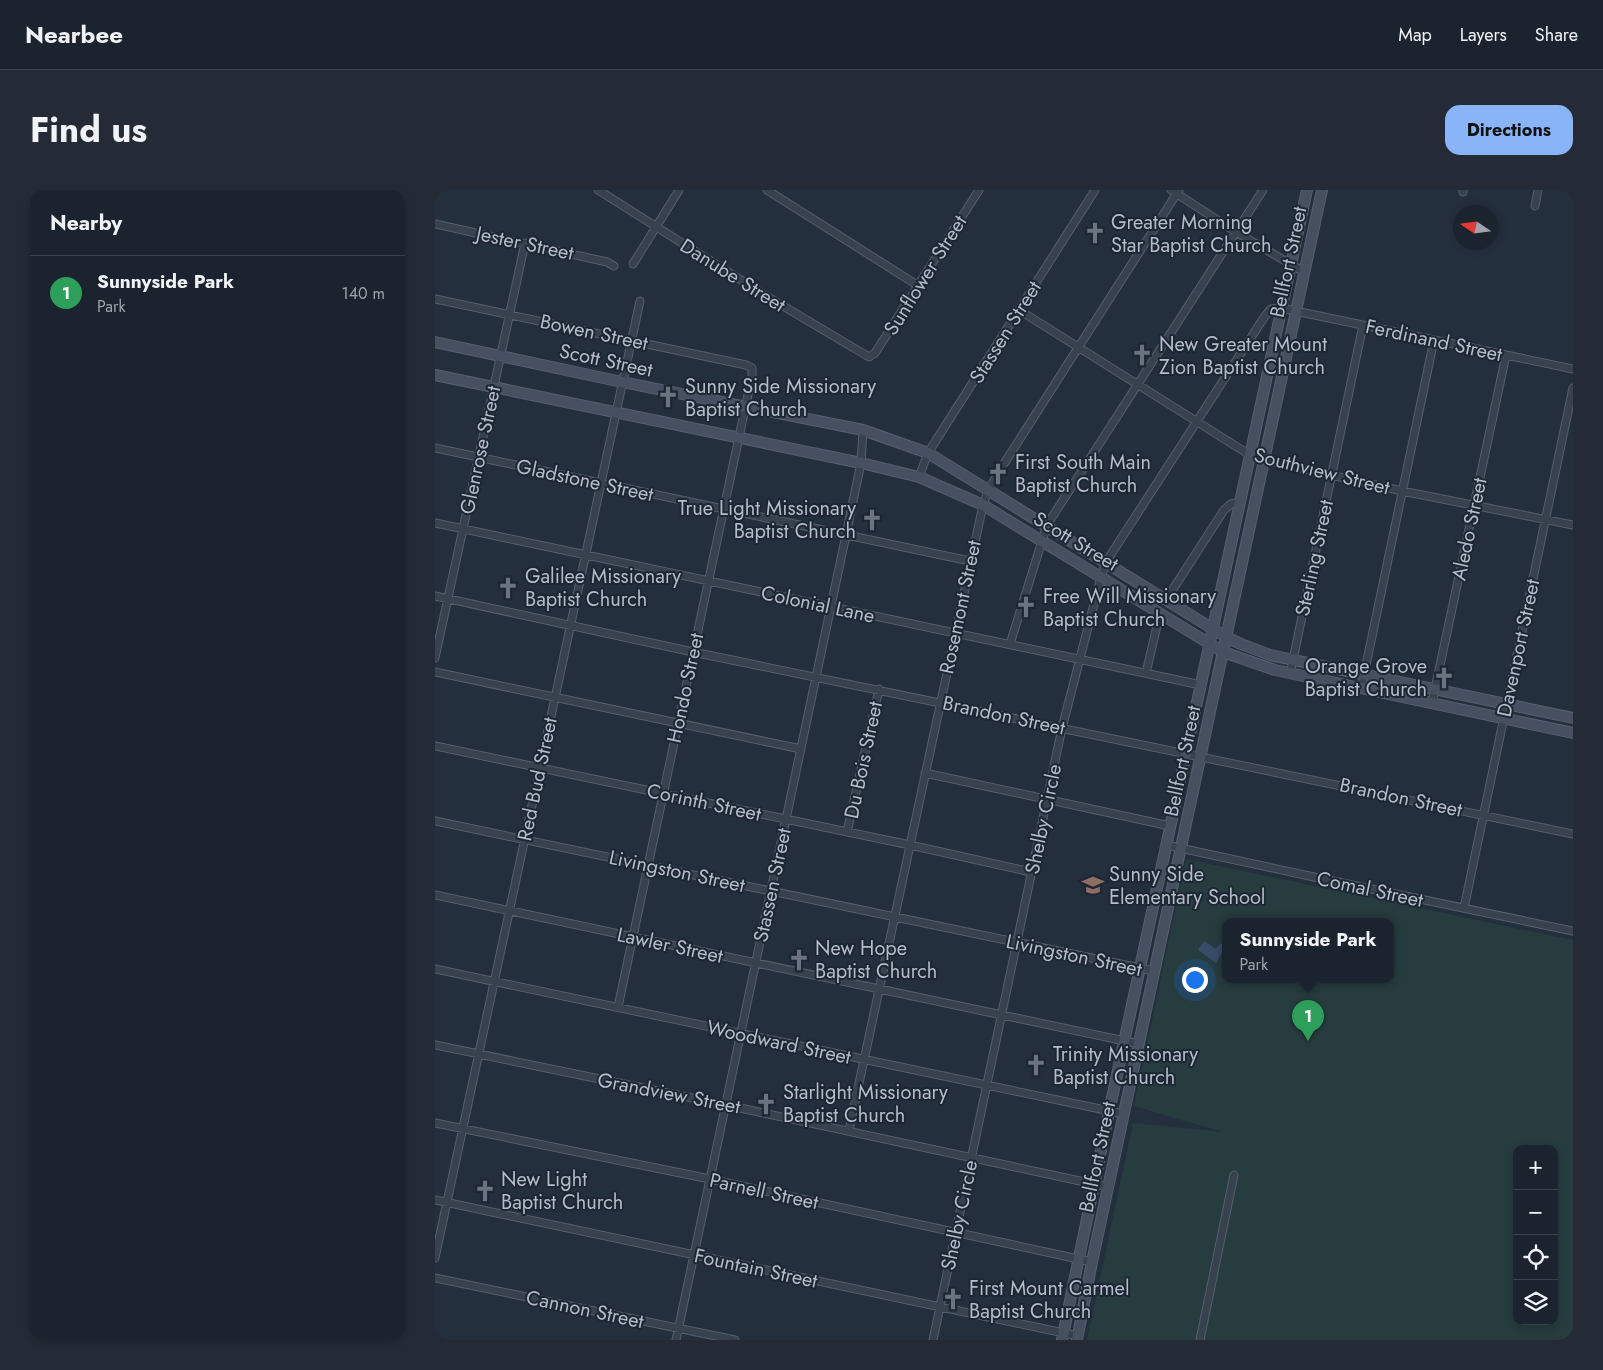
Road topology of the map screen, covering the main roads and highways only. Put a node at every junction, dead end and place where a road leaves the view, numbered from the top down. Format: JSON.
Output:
{"nodes":[{"id":1,"x":1307,"y":190,"type":"edge"},
{"id":2,"x":1322,"y":190,"type":"edge"},
{"id":3,"x":435,"y":342,"type":"edge"},
{"id":4,"x":435,"y":375,"type":"edge"},
{"id":5,"x":1266,"y":381,"type":"junction"},
{"id":6,"x":1280,"y":384,"type":"junction"},
{"id":7,"x":1235,"y":527,"type":"junction"},
{"id":8,"x":1249,"y":530,"type":"junction"},
{"id":9,"x":1213,"y":628,"type":"junction"},
{"id":10,"x":1226,"y":636,"type":"junction"},
{"id":11,"x":1209,"y":644,"type":"junction"},
{"id":12,"x":1223,"y":652,"type":"junction"},
{"id":13,"x":1573,"y":718,"type":"edge"},
{"id":14,"x":1573,"y":734,"type":"edge"},
{"id":15,"x":1063,"y":1336,"type":"edge"},
{"id":16,"x":1077,"y":1338,"type":"edge"}],
"edges":[{"from":1,"to":5,"type":"main road","name":"Bellfort Street"},
{"from":2,"to":6,"type":"main road","name":"Bellfort Street"},
{"from":3,"to":9,"type":"main road","name":"Scott Street"},
{"from":4,"to":11,"type":"main road","name":"Scott Street"},
{"from":5,"to":6,"type":"main road"},
{"from":5,"to":7,"type":"main road","name":"Bellfort Street"},
{"from":6,"to":8,"type":"main road","name":"Bellfort Street"},
{"from":7,"to":8,"type":"main road"},
{"from":7,"to":9,"type":"main road","name":"Bellfort Street"},
{"from":8,"to":10,"type":"main road","name":"Bellfort Street"},
{"from":9,"to":10,"type":"main road","name":"Scott Street"},
{"from":9,"to":11,"type":"main road","name":"Bellfort Street"},
{"from":10,"to":12,"type":"main road","name":"Bellfort Street"},
{"from":10,"to":13,"type":"main road","name":"Scott Street"},
{"from":11,"to":12,"type":"main road","name":"Scott Street"},
{"from":11,"to":15,"type":"main road","name":"Bellfort Street"},
{"from":12,"to":14,"type":"main road","name":"Scott Street"},
{"from":12,"to":16,"type":"main road","name":"Bellfort Street"}]}
